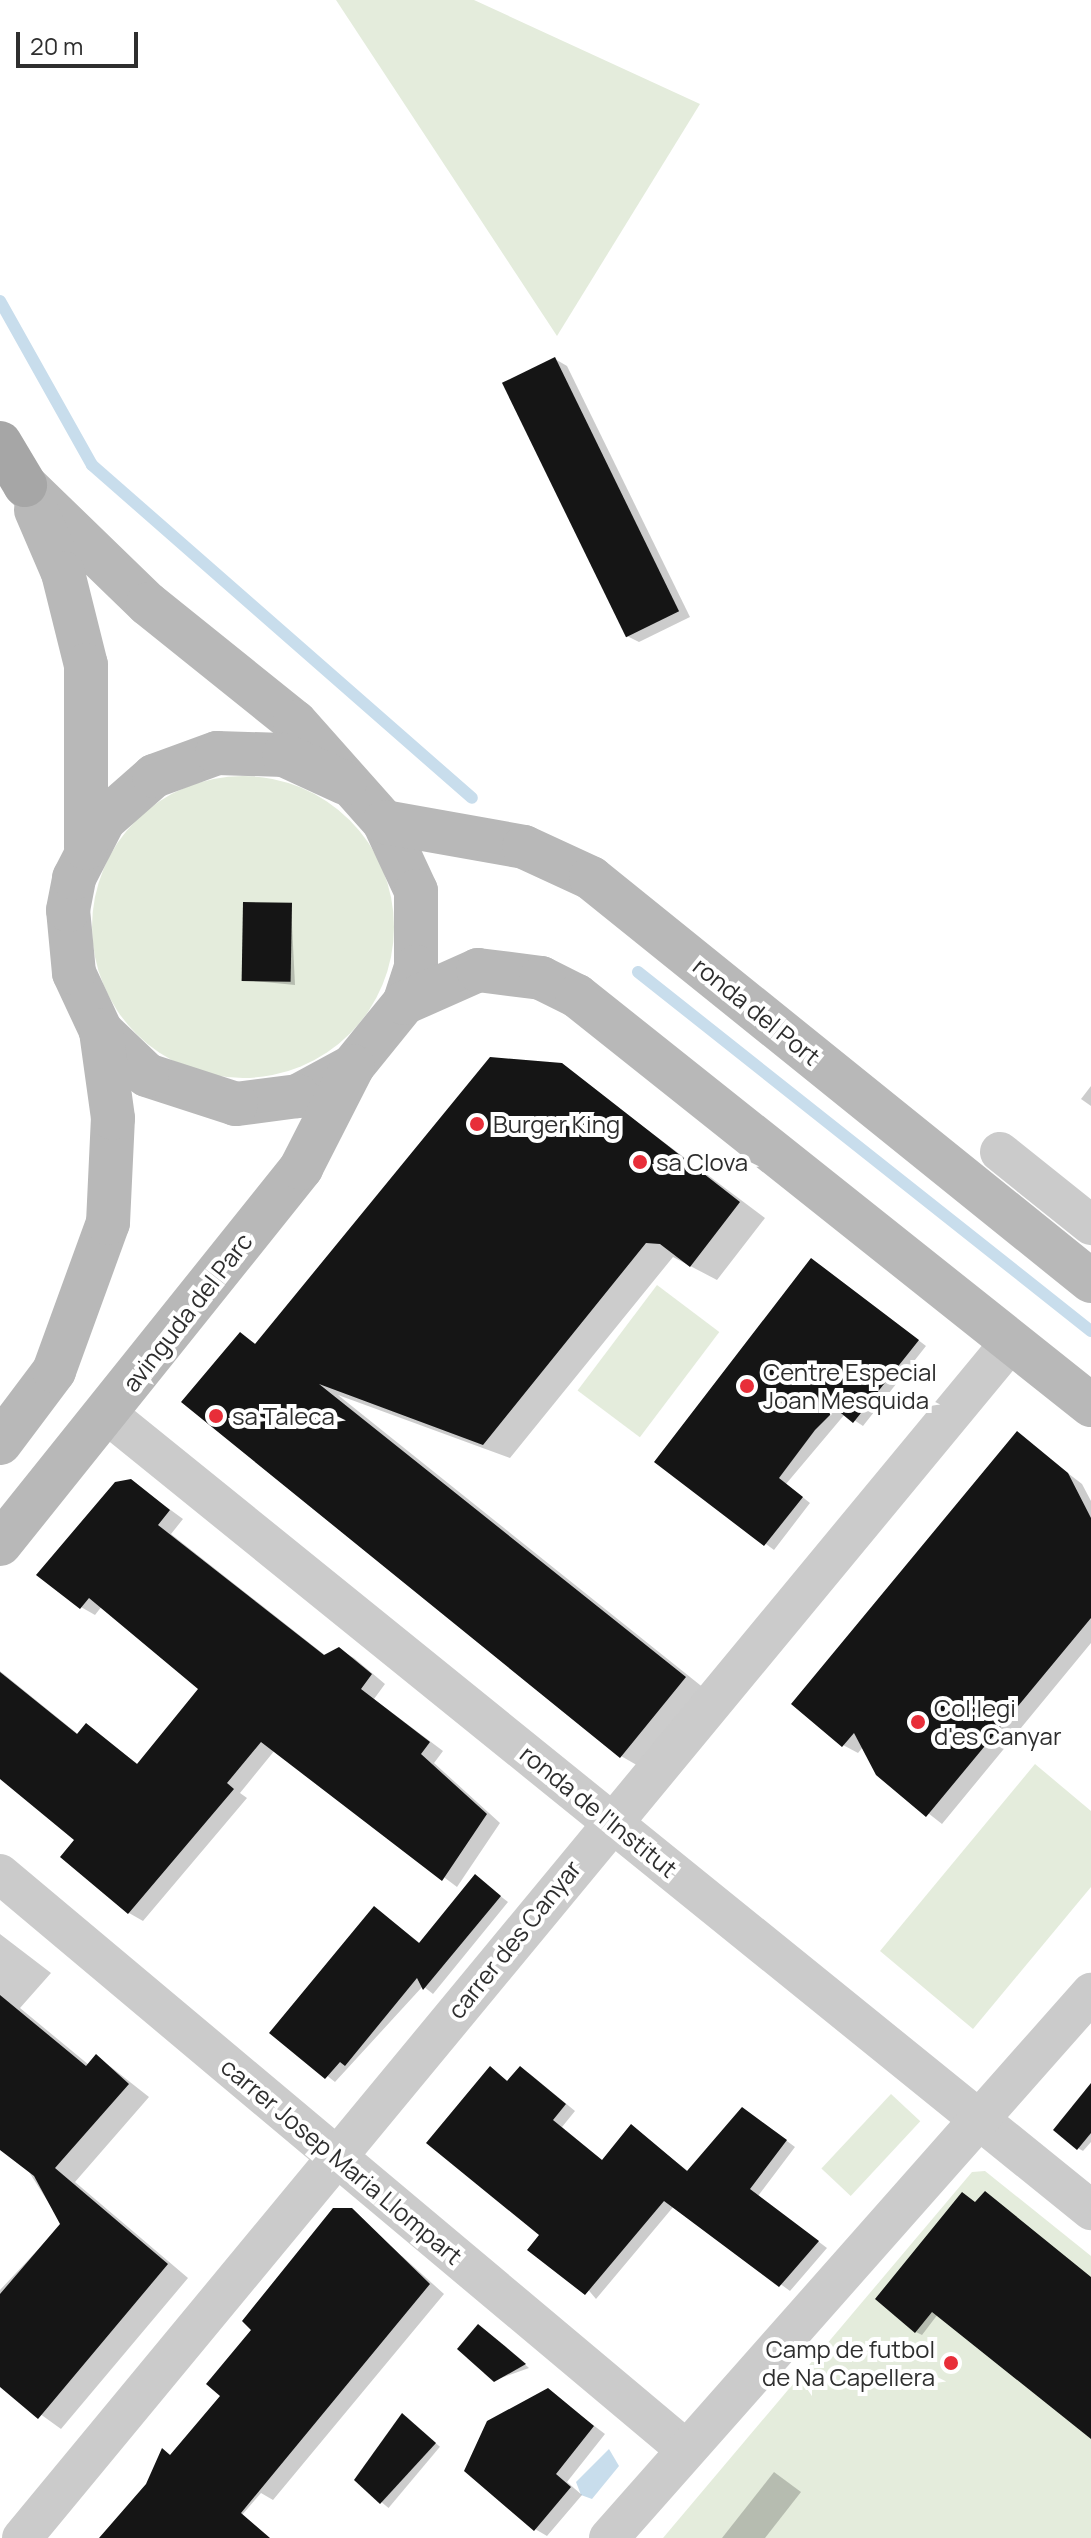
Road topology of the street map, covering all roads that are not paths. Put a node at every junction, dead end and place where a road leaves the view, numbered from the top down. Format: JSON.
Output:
{"nodes":[{"id":1,"x":0,"y":443,"type":"edge"},
{"id":2,"x":25,"y":485,"type":"junction"},
{"id":3,"x":345,"y":783,"type":"junction"},
{"id":4,"x":384,"y":822,"type":"junction"},
{"id":5,"x":86,"y":848,"type":"junction"},
{"id":6,"x":404,"y":1003,"type":"junction"},
{"id":7,"x":101,"y":1031,"type":"junction"},
{"id":8,"x":353,"y":1066,"type":"junction"},
{"id":9,"x":1000,"y":1152,"type":"dead end"},
{"id":10,"x":1091,"y":1225,"type":"edge"},
{"id":11,"x":1091,"y":1281,"type":"edge"},
{"id":12,"x":1009,"y":1344,"type":"junction"},
{"id":13,"x":1091,"y":1405,"type":"edge"},
{"id":14,"x":107,"y":1414,"type":"junction"},
{"id":15,"x":0,"y":1443,"type":"edge"},
{"id":16,"x":0,"y":1544,"type":"edge"},
{"id":17,"x":610,"y":1820,"type":"junction"},
{"id":18,"x":0,"y":1874,"type":"edge"},
{"id":19,"x":1091,"y":1993,"type":"edge"},
{"id":20,"x":980,"y":2118,"type":"junction"},
{"id":21,"x":338,"y":2157,"type":"junction"},
{"id":22,"x":1091,"y":2210,"type":"edge"},
{"id":23,"x":684,"y":2448,"type":"junction"},
{"id":24,"x":22,"y":2538,"type":"edge"},
{"id":25,"x":609,"y":2538,"type":"edge"}],
"edges":[{"from":1,"to":2,"type":"main road"},
{"from":2,"to":3,"type":"main road"},
{"from":2,"to":5,"type":"main road"},
{"from":3,"to":4,"type":"main road"},
{"from":3,"to":5,"type":"main road"},
{"from":4,"to":6,"type":"main road"},
{"from":4,"to":11,"type":"main road","name":"ronda del Port"},
{"from":5,"to":7,"type":"main road"},
{"from":6,"to":8,"type":"main road"},
{"from":6,"to":12,"type":"main road"},
{"from":7,"to":8,"type":"main road"},
{"from":7,"to":15,"type":"main road"},
{"from":8,"to":14,"type":"main road","name":"avinguda del Parc"},
{"from":9,"to":10,"type":"street"},
{"from":12,"to":13,"type":"main road"},
{"from":12,"to":17,"type":"street","name":"carrer des Canyar"},
{"from":14,"to":16,"type":"main road","name":"avinguda del Parc"},
{"from":14,"to":17,"type":"street","name":"ronda de l'Institut"},
{"from":17,"to":20,"type":"street","name":"ronda de l'Institut"},
{"from":17,"to":21,"type":"street","name":"carrer des Canyar"},
{"from":18,"to":21,"type":"street","name":"carrer Josep Maria Llompart"},
{"from":19,"to":20,"type":"street"},
{"from":20,"to":22,"type":"street","name":"ronda de l'Institut"},
{"from":20,"to":23,"type":"street"},
{"from":21,"to":23,"type":"street","name":"carrer Josep Maria Llompart"},
{"from":21,"to":24,"type":"street","name":"carrer des Canyar"},
{"from":23,"to":25,"type":"street"}]}
